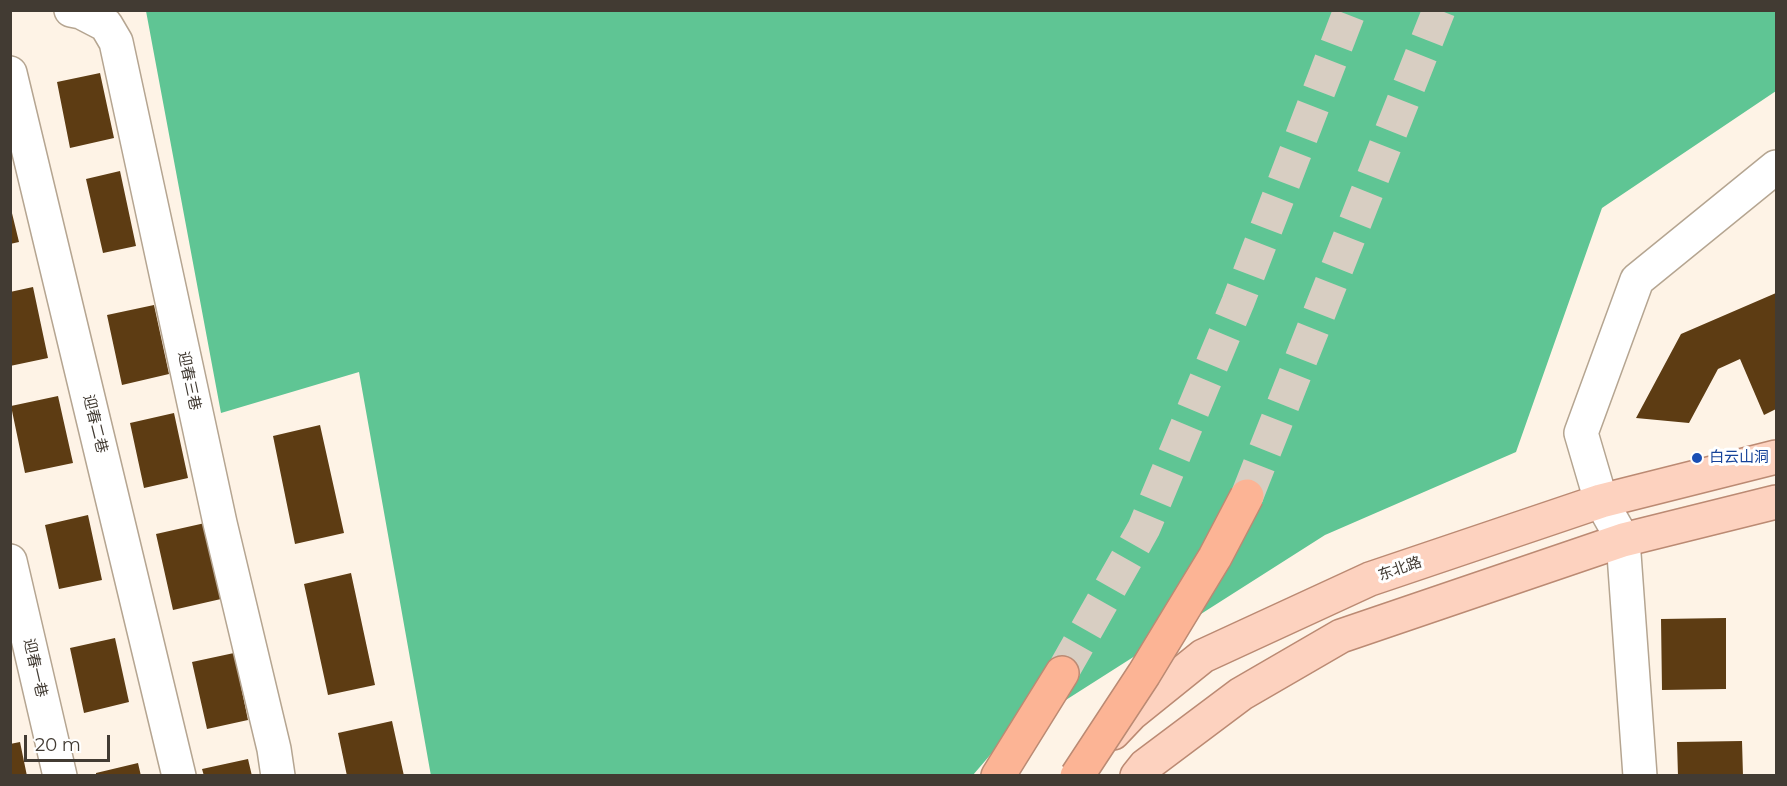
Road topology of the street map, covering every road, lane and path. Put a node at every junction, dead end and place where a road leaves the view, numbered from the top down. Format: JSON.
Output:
{"nodes":[{"id":1,"x":71,"y":10,"type":"edge"},
{"id":2,"x":10,"y":73,"type":"edge"},
{"id":3,"x":1776,"y":167,"type":"edge"},
{"id":4,"x":1776,"y":457,"type":"edge"},
{"id":5,"x":1247,"y":496,"type":"tunnel mouth"},
{"id":6,"x":1601,"y":501,"type":"junction"},
{"id":7,"x":1776,"y":501,"type":"edge"},
{"id":8,"x":1623,"y":540,"type":"junction"},
{"id":9,"x":10,"y":561,"type":"edge"},
{"id":10,"x":1062,"y":673,"type":"tunnel mouth"},
{"id":11,"x":1142,"y":772,"type":"edge"},
{"id":12,"x":60,"y":776,"type":"edge"},
{"id":13,"x":179,"y":776,"type":"edge"},
{"id":14,"x":278,"y":776,"type":"edge"},
{"id":15,"x":998,"y":776,"type":"edge"},
{"id":16,"x":1071,"y":776,"type":"edge"},
{"id":17,"x":1077,"y":776,"type":"edge"},
{"id":18,"x":1640,"y":776,"type":"edge"}],
"edges":[{"from":1,"to":14,"type":"street","name":"迎春三巷"},
{"from":2,"to":13,"type":"street","name":"迎春二巷"},
{"from":3,"to":6,"type":"street"},
{"from":4,"to":6,"type":"main road","name":"东北路"},
{"from":5,"to":17,"type":"highway","bridge":true},
{"from":6,"to":8,"type":"street"},
{"from":6,"to":16,"type":"main road","name":"东北路"},
{"from":7,"to":8,"type":"main road"},
{"from":8,"to":11,"type":"main road"},
{"from":8,"to":18,"type":"street"},
{"from":9,"to":12,"type":"street","name":"迎春一巷"},
{"from":10,"to":15,"type":"highway"}]}
